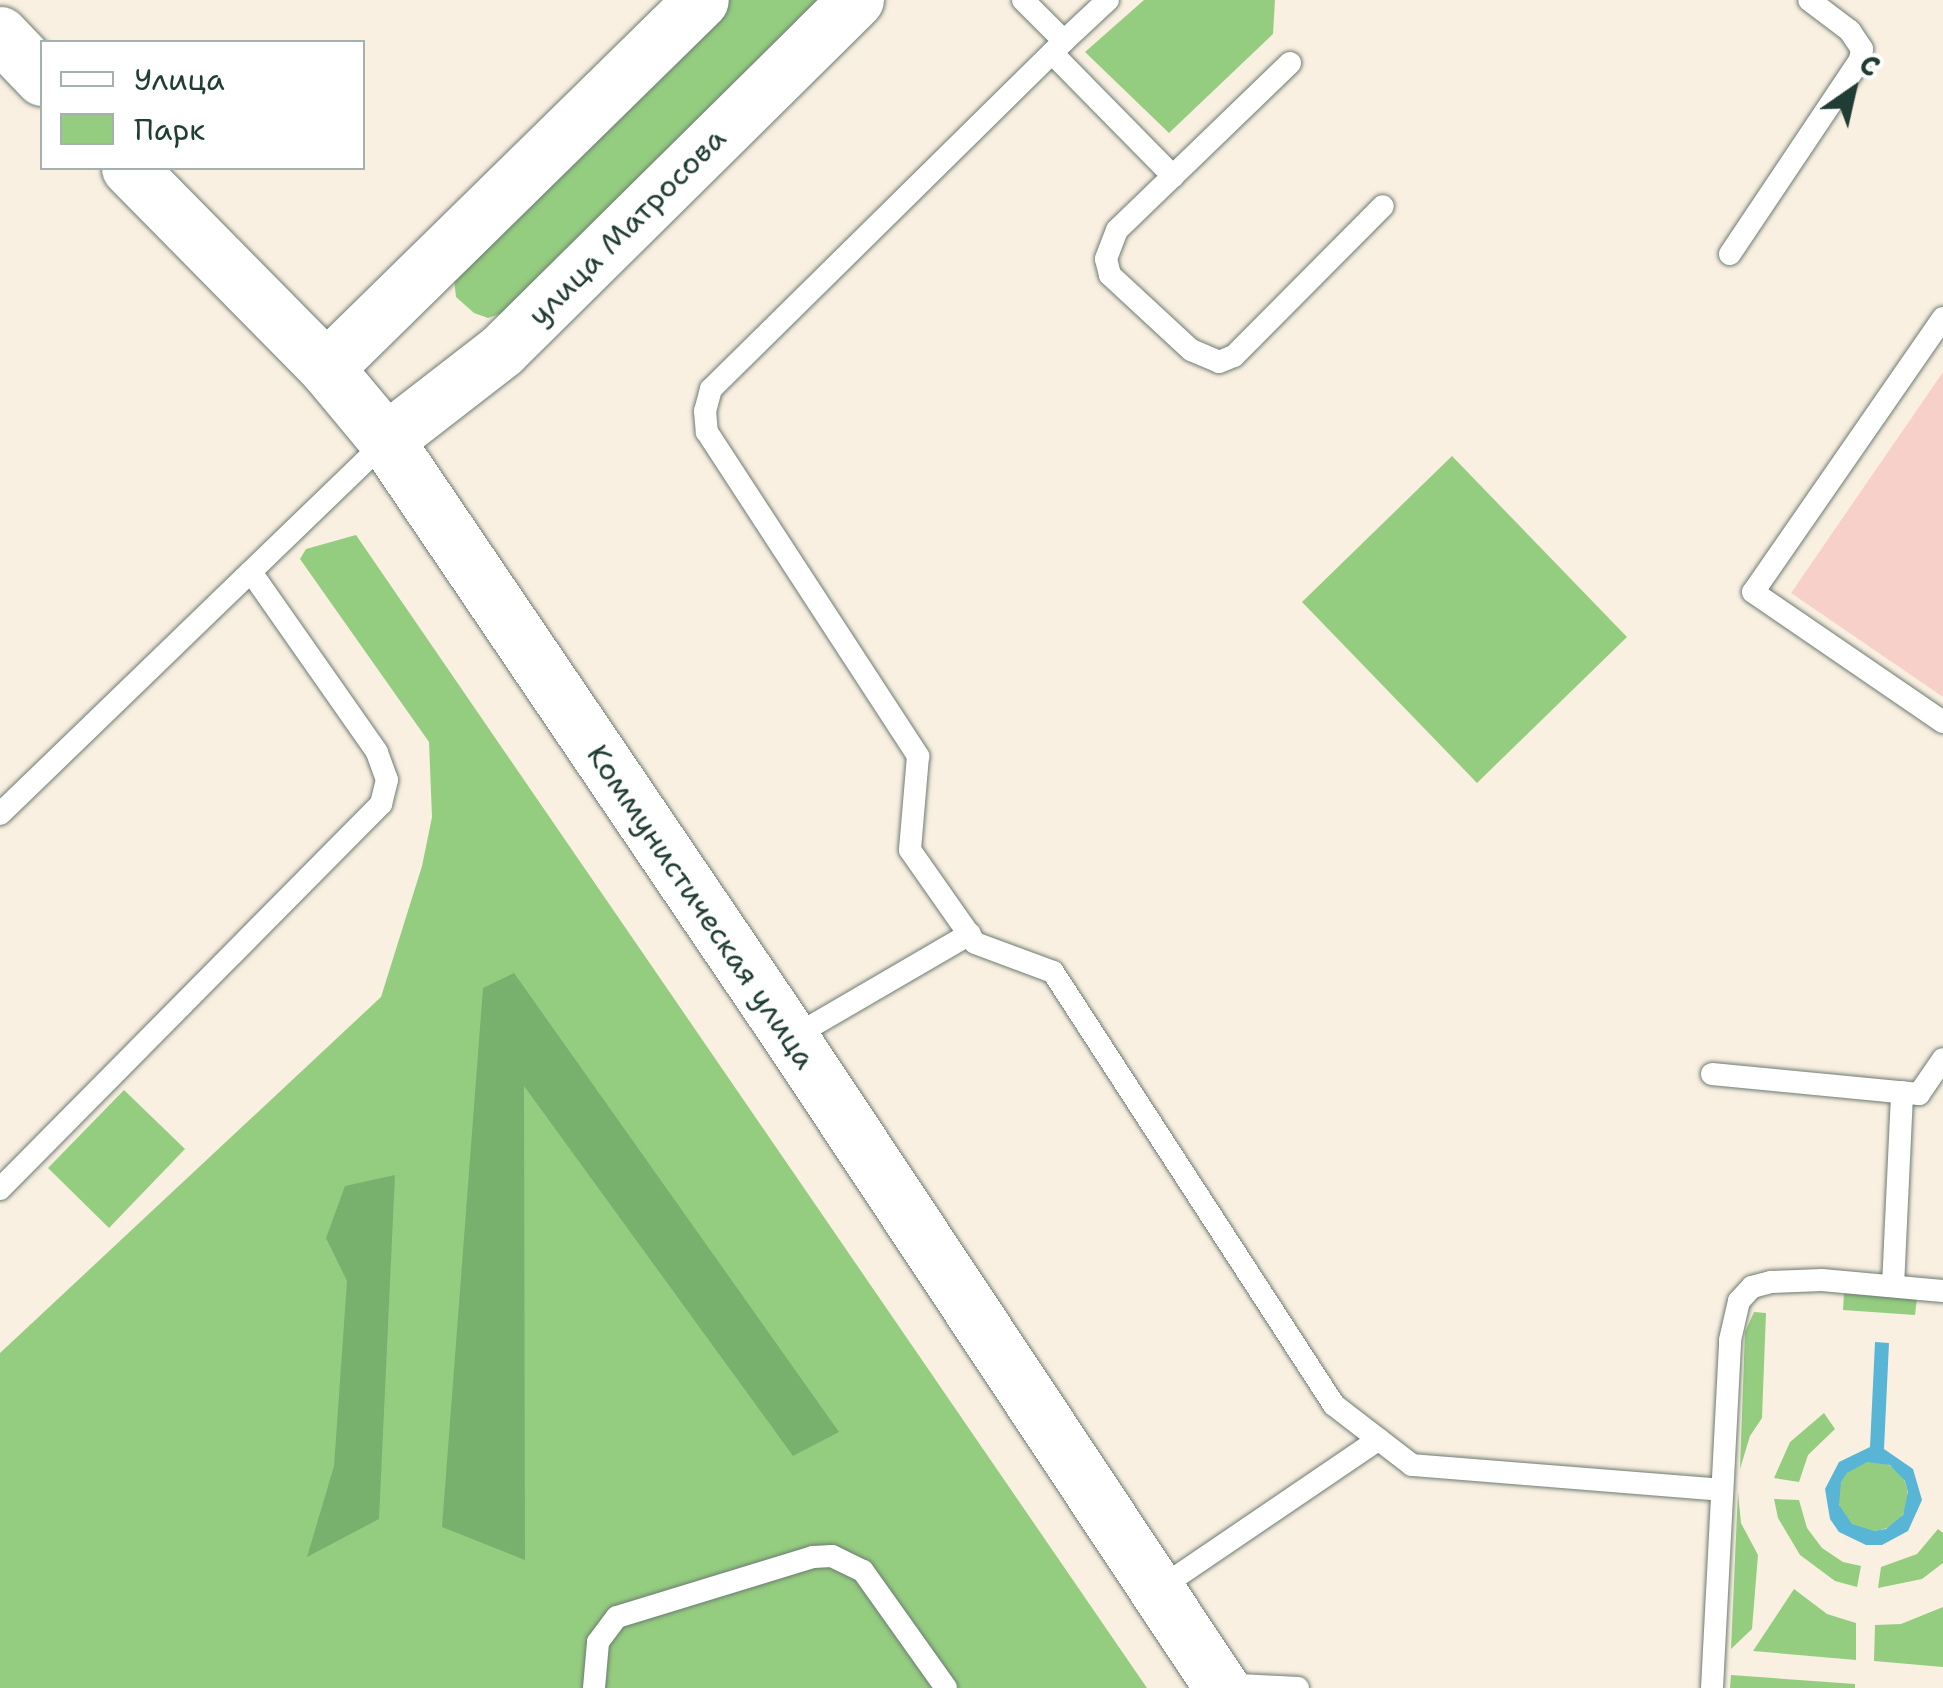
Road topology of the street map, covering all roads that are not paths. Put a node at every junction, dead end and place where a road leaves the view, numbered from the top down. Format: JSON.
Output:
{"nodes":[{"id":1,"x":701,"y":0,"type":"edge"},
{"id":2,"x":856,"y":0,"type":"edge"},
{"id":3,"x":1024,"y":0,"type":"edge"},
{"id":4,"x":1108,"y":0,"type":"edge"},
{"id":5,"x":1809,"y":0,"type":"edge"},
{"id":6,"x":0,"y":34,"type":"edge"},
{"id":7,"x":1058,"y":47,"type":"junction"},
{"id":8,"x":1290,"y":63,"type":"dead end"},
{"id":9,"x":40,"y":76,"type":"edge"},
{"id":10,"x":131,"y":170,"type":"edge"},
{"id":11,"x":1172,"y":176,"type":"junction"},
{"id":12,"x":1384,"y":206,"type":"dead end"},
{"id":13,"x":1730,"y":254,"type":"dead end"},
{"id":14,"x":1943,"y":318,"type":"edge"},
{"id":15,"x":326,"y":368,"type":"junction"},
{"id":16,"x":386,"y":440,"type":"junction"},
{"id":17,"x":250,"y":572,"type":"junction"},
{"id":18,"x":1943,"y":722,"type":"edge"},
{"id":19,"x":0,"y":814,"type":"edge"},
{"id":20,"x":970,"y":934,"type":"junction"},
{"id":21,"x":791,"y":1038,"type":"junction"},
{"id":22,"x":1943,"y":1059,"type":"edge"},
{"id":23,"x":1712,"y":1074,"type":"dead end"},
{"id":24,"x":1922,"y":1094,"type":"edge"},
{"id":25,"x":0,"y":1189,"type":"edge"},
{"id":26,"x":1893,"y":1286,"type":"junction"},
{"id":27,"x":1943,"y":1291,"type":"edge"},
{"id":28,"x":1379,"y":1439,"type":"junction"},
{"id":29,"x":1722,"y":1490,"type":"junction"},
{"id":30,"x":1156,"y":1590,"type":"junction"},
{"id":31,"x":1221,"y":1686,"type":"edge"},
{"id":32,"x":594,"y":1688,"type":"edge"},
{"id":33,"x":946,"y":1688,"type":"edge"},
{"id":34,"x":1298,"y":1688,"type":"edge"},
{"id":35,"x":1712,"y":1688,"type":"edge"}],
"edges":[{"from":1,"to":15,"type":"main road"},
{"from":2,"to":16,"type":"main road","name":"улица Матросова"},
{"from":3,"to":7,"type":"lane"},
{"from":4,"to":7,"type":"lane"},
{"from":5,"to":13,"type":"lane"},
{"from":6,"to":9,"type":"main road"},
{"from":7,"to":11,"type":"lane"},
{"from":7,"to":20,"type":"lane"},
{"from":8,"to":11,"type":"lane"},
{"from":10,"to":15,"type":"main road","name":"Коммунистическая улица"},
{"from":11,"to":12,"type":"lane"},
{"from":14,"to":18,"type":"lane"},
{"from":15,"to":16,"type":"main road","name":"Коммунистическая улица"},
{"from":16,"to":17,"type":"lane"},
{"from":16,"to":21,"type":"main road","name":"Коммунистическая улица"},
{"from":17,"to":19,"type":"lane"},
{"from":17,"to":25,"type":"lane"},
{"from":20,"to":21,"type":"lane"},
{"from":20,"to":28,"type":"lane"},
{"from":21,"to":30,"type":"main road","name":"Коммунистическая улица"},
{"from":22,"to":24,"type":"lane"},
{"from":23,"to":24,"type":"lane"},
{"from":24,"to":26,"type":"lane"},
{"from":26,"to":27,"type":"lane"},
{"from":26,"to":29,"type":"lane"},
{"from":28,"to":29,"type":"lane"},
{"from":28,"to":30,"type":"lane"},
{"from":29,"to":35,"type":"lane"},
{"from":30,"to":31,"type":"main road","name":"Коммунистическая улица"},
{"from":31,"to":34,"type":"lane"},
{"from":32,"to":33,"type":"lane"}]}
